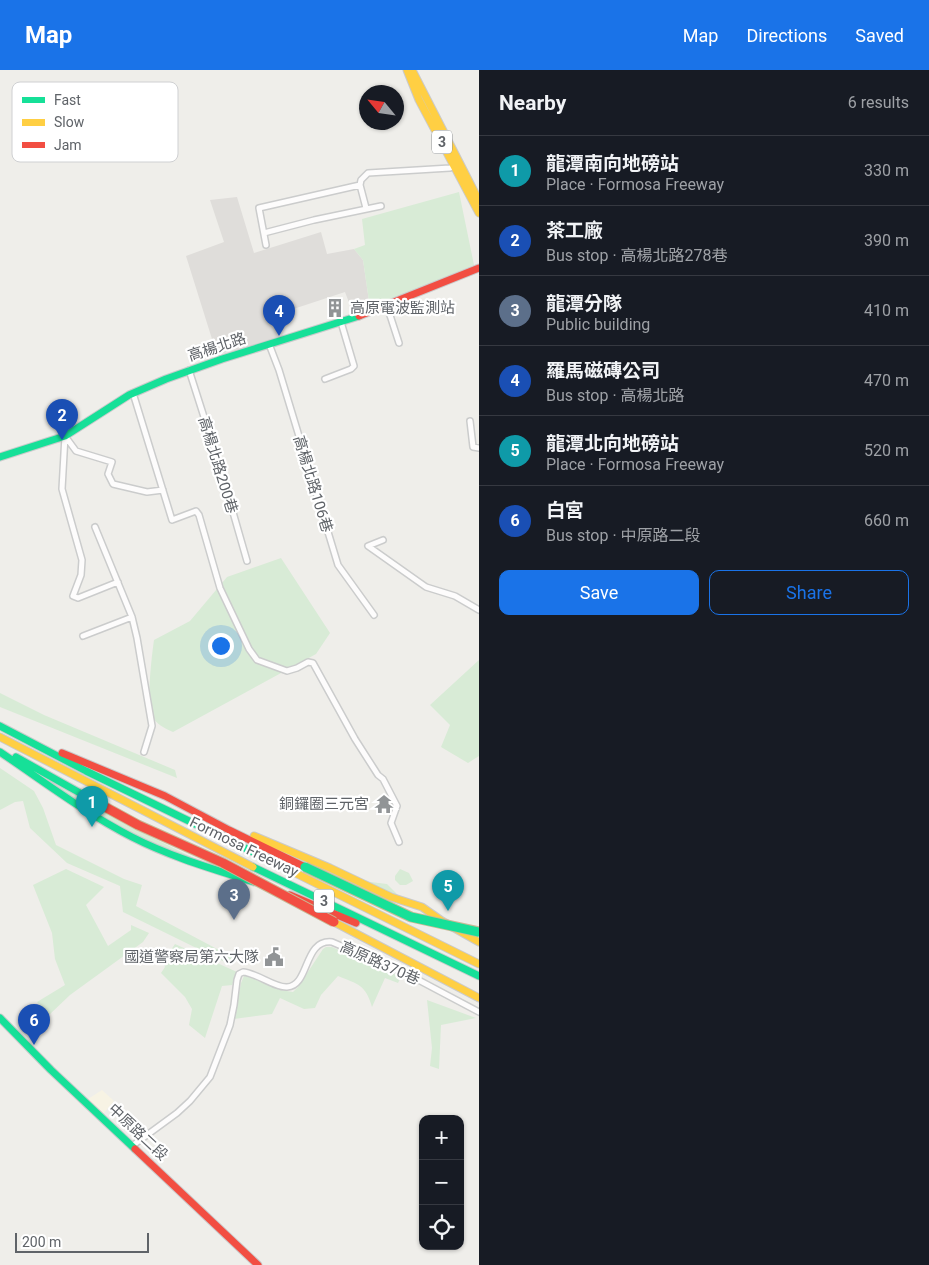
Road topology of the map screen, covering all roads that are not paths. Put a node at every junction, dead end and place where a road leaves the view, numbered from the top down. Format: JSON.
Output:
{"nodes":[{"id":1,"x":406,"y":70,"type":"edge"},
{"id":2,"x":412,"y":70,"type":"edge"},
{"id":3,"x":457,"y":165,"type":"junction"},
{"id":4,"x":361,"y":183,"type":"junction"},
{"id":5,"x":478,"y":198,"type":"edge"},
{"id":6,"x":381,"y":206,"type":"dead end"},
{"id":7,"x":366,"y":208,"type":"junction"},
{"id":8,"x":479,"y":213,"type":"edge"},
{"id":9,"x":264,"y":233,"type":"junction"},
{"id":10,"x":266,"y":245,"type":"dead end"},
{"id":11,"x":479,"y":268,"type":"edge"},
{"id":12,"x":387,"y":306,"type":"junction"},
{"id":13,"x":341,"y":322,"type":"junction"},
{"id":14,"x":399,"y":343,"type":"dead end"},
{"id":15,"x":269,"y":344,"type":"junction"},
{"id":16,"x":189,"y":370,"type":"junction"},
{"id":17,"x":325,"y":379,"type":"dead end"},
{"id":18,"x":133,"y":393,"type":"junction"},
{"id":19,"x":470,"y":421,"type":"dead end"},
{"id":20,"x":65,"y":436,"type":"junction"},
{"id":21,"x":479,"y":448,"type":"edge"},
{"id":22,"x":0,"y":457,"type":"edge"},
{"id":23,"x":163,"y":490,"type":"junction"},
{"id":24,"x":95,"y":526,"type":"dead end"},
{"id":25,"x":382,"y":540,"type":"dead end"},
{"id":26,"x":247,"y":561,"type":"dead end"},
{"id":27,"x":118,"y":582,"type":"junction"},
{"id":28,"x":479,"y":610,"type":"edge"},
{"id":29,"x":374,"y":615,"type":"dead end"},
{"id":30,"x":132,"y":617,"type":"junction"},
{"id":31,"x":83,"y":636,"type":"dead end"},
{"id":32,"x":0,"y":726,"type":"edge"},
{"id":33,"x":13,"y":733,"type":"junction"},
{"id":34,"x":0,"y":737,"type":"edge"},
{"id":35,"x":0,"y":750,"type":"edge"},
{"id":36,"x":144,"y":752,"type":"dead end"},
{"id":37,"x":200,"y":814,"type":"junction"},
{"id":38,"x":399,"y":842,"type":"dead end"},
{"id":39,"x":479,"y":932,"type":"edge"},
{"id":40,"x":401,"y":938,"type":"junction"},
{"id":41,"x":479,"y":942,"type":"edge"},
{"id":42,"x":479,"y":964,"type":"edge"},
{"id":43,"x":479,"y":976,"type":"edge"},
{"id":44,"x":479,"y":998,"type":"edge"},
{"id":45,"x":479,"y":1012,"type":"edge"},
{"id":46,"x":0,"y":1018,"type":"edge"},
{"id":47,"x":132,"y":1146,"type":"junction"},
{"id":48,"x":258,"y":1265,"type":"edge"}],
"edges":[{"from":1,"to":3,"type":"main road","number":"3"},
{"from":2,"to":3,"type":"main road","number":"3"},
{"from":3,"to":4,"type":"street"},
{"from":3,"to":5,"type":"main road","number":"3"},
{"from":3,"to":8,"type":"main road","number":"3"},
{"from":4,"to":7,"type":"street"},
{"from":4,"to":9,"type":"street"},
{"from":6,"to":7,"type":"street"},
{"from":7,"to":9,"type":"street"},
{"from":9,"to":10,"type":"street"},
{"from":11,"to":12,"type":"main road","name":"高楊北路"},
{"from":12,"to":13,"type":"main road","name":"高楊北路"},
{"from":12,"to":14,"type":"street"},
{"from":13,"to":15,"type":"main road","name":"高楊北路"},
{"from":13,"to":17,"type":"street"},
{"from":15,"to":16,"type":"main road","name":"高楊北路"},
{"from":15,"to":29,"type":"street","name":"高楊北路106巷"},
{"from":16,"to":18,"type":"main road","name":"高楊北路"},
{"from":16,"to":26,"type":"street","name":"高楊北路200巷"},
{"from":18,"to":20,"type":"main road","name":"高楊北路"},
{"from":18,"to":23,"type":"street"},
{"from":19,"to":21,"type":"street"},
{"from":20,"to":22,"type":"main road","name":"高楊北路"},
{"from":20,"to":23,"type":"street"},
{"from":20,"to":27,"type":"street"},
{"from":23,"to":38,"type":"street"},
{"from":24,"to":27,"type":"street"},
{"from":25,"to":28,"type":"street"},
{"from":27,"to":30,"type":"street"},
{"from":30,"to":31,"type":"street"},
{"from":30,"to":36,"type":"street"},
{"from":32,"to":33,"type":"main road","name":"Formosa Freeway","number":"3"},
{"from":33,"to":37,"type":"main road"},
{"from":33,"to":42,"type":"main road","name":"Formosa Freeway","number":"3"},
{"from":34,"to":40,"type":"main road","name":"Formosa Freeway","number":"3"},
{"from":35,"to":40,"type":"main road"},
{"from":35,"to":44,"type":"main road","bridge":true},
{"from":37,"to":39,"type":"main road","bridge":true},
{"from":37,"to":41,"type":"main road"},
{"from":40,"to":43,"type":"main road","name":"Formosa Freeway","number":"3"},
{"from":45,"to":47,"type":"street","name":"高原路370巷"},
{"from":46,"to":47,"type":"main road","name":"中原路二段"},
{"from":47,"to":48,"type":"main road","name":"中原路二段"}]}
